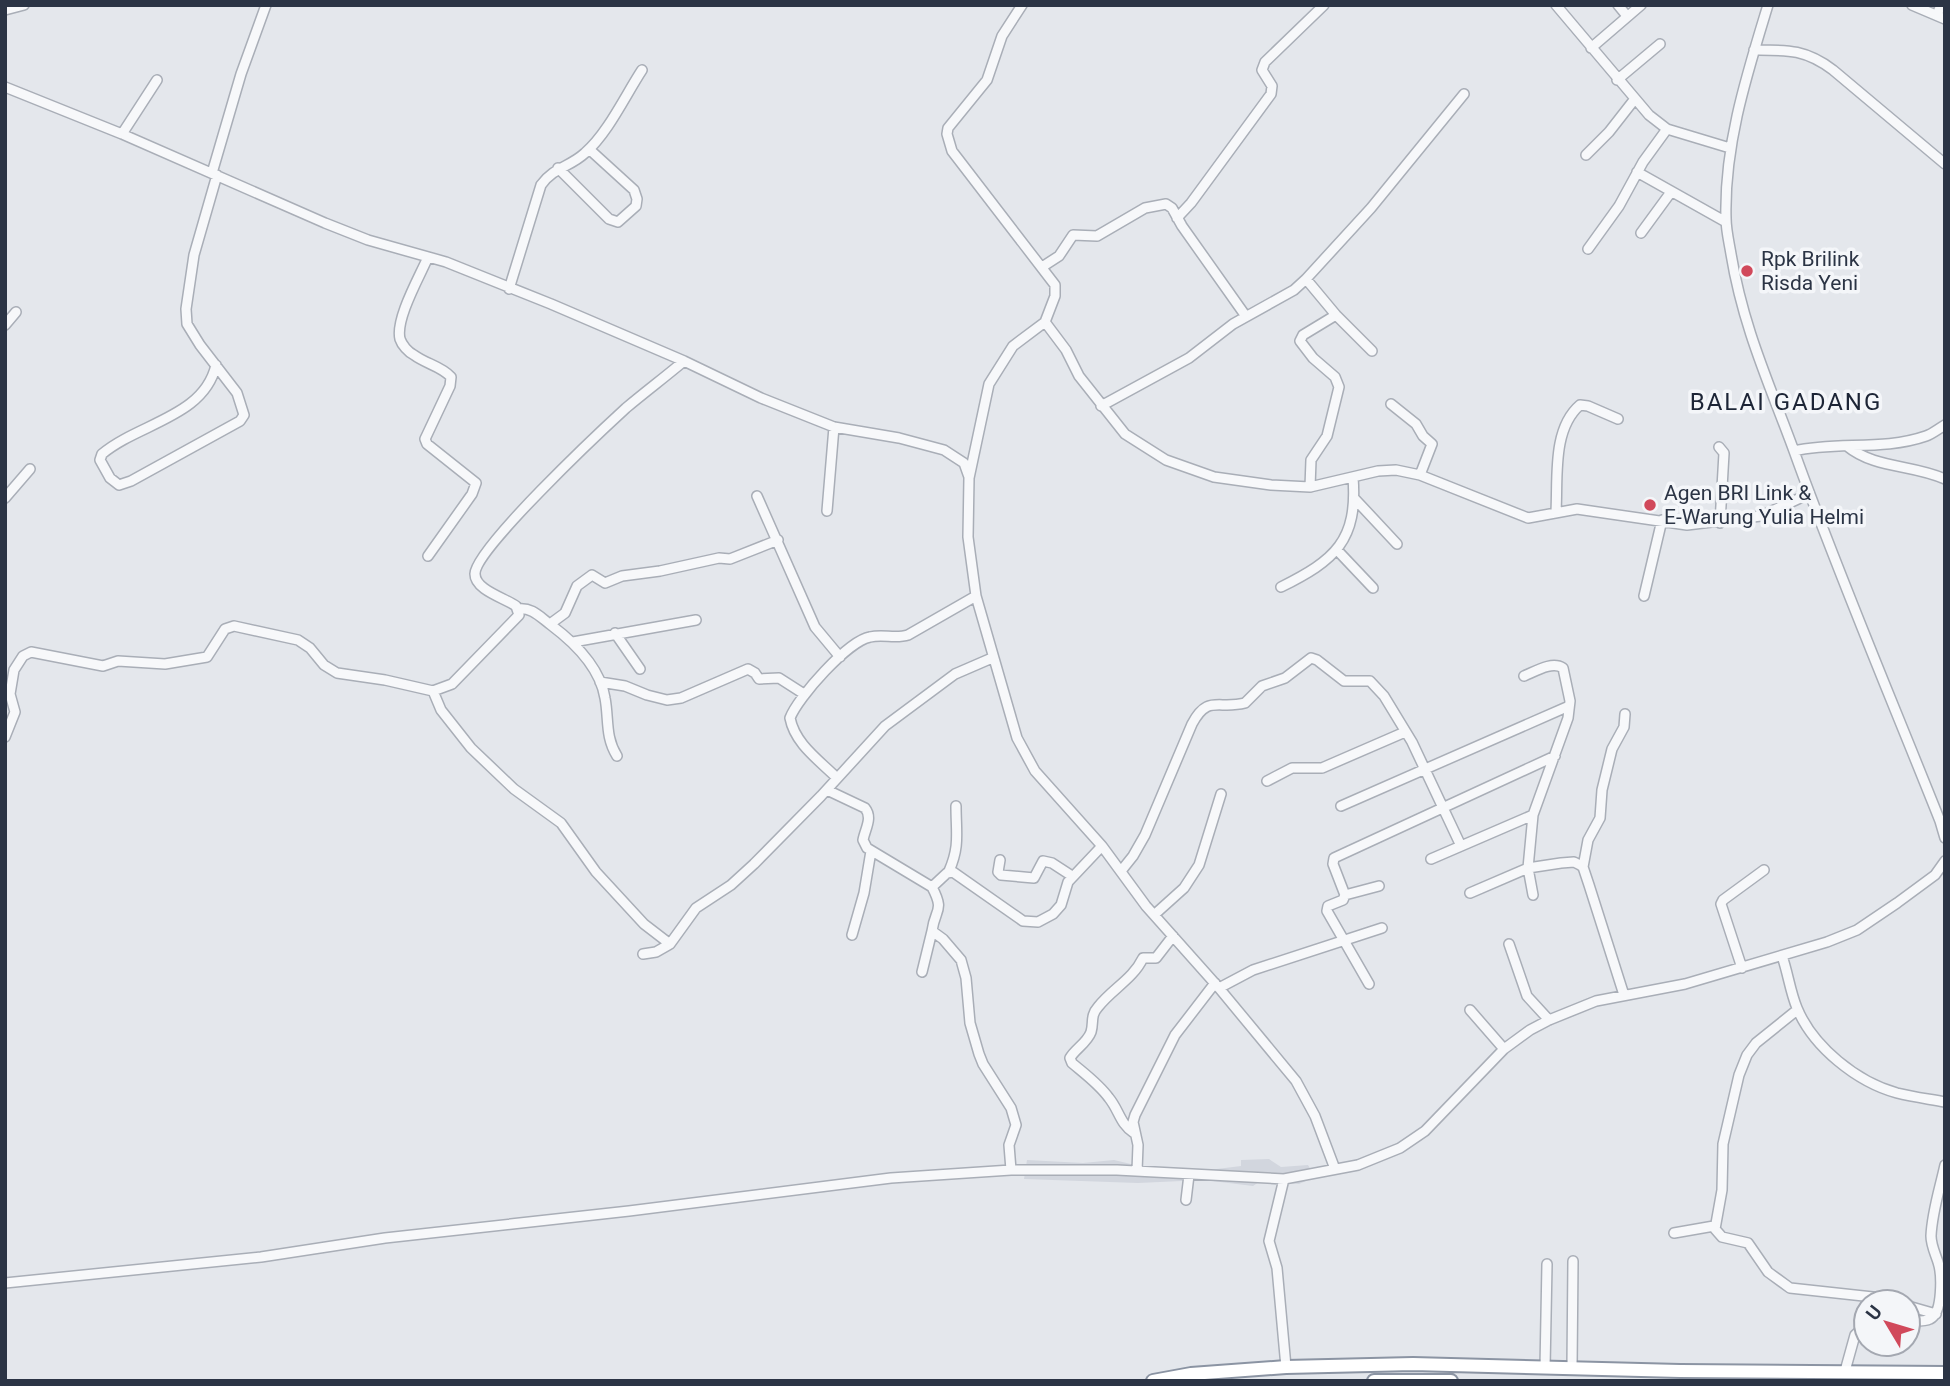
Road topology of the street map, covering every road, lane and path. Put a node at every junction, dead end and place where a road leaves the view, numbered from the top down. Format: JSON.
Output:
{"nodes":[{"id":1,"x":24,"y":5,"type":"edge"},
{"id":2,"x":266,"y":5,"type":"edge"},
{"id":3,"x":1022,"y":5,"type":"edge"},
{"id":4,"x":1324,"y":5,"type":"edge"},
{"id":5,"x":1556,"y":5,"type":"edge"},
{"id":6,"x":1618,"y":5,"type":"edge"},
{"id":7,"x":1642,"y":5,"type":"edge"},
{"id":8,"x":1768,"y":5,"type":"edge"},
{"id":9,"x":1912,"y":5,"type":"edge"},
{"id":10,"x":5,"y":10,"type":"edge"},
{"id":11,"x":1941,"y":13,"type":"edge"},
{"id":12,"x":1628,"y":16,"type":"junction"},
{"id":13,"x":1660,"y":44,"type":"dead end"},
{"id":14,"x":1591,"y":48,"type":"junction"},
{"id":15,"x":1754,"y":50,"type":"junction"},
{"id":16,"x":642,"y":71,"type":"dead end"},
{"id":17,"x":156,"y":80,"type":"dead end"},
{"id":18,"x":1617,"y":80,"type":"junction"},
{"id":19,"x":5,"y":87,"type":"edge"},
{"id":20,"x":1464,"y":94,"type":"dead end"},
{"id":21,"x":1634,"y":100,"type":"junction"},
{"id":22,"x":1667,"y":128,"type":"junction"},
{"id":23,"x":122,"y":134,"type":"junction"},
{"id":24,"x":1730,"y":148,"type":"junction"},
{"id":25,"x":589,"y":149,"type":"junction"},
{"id":26,"x":1586,"y":155,"type":"dead end"},
{"id":27,"x":1945,"y":164,"type":"edge"},
{"id":28,"x":558,"y":169,"type":"junction"},
{"id":29,"x":1637,"y":172,"type":"junction"},
{"id":30,"x":214,"y":174,"type":"junction"},
{"id":31,"x":1671,"y":192,"type":"junction"},
{"id":32,"x":1177,"y":218,"type":"junction"},
{"id":33,"x":1726,"y":222,"type":"junction"},
{"id":34,"x":1641,"y":233,"type":"dead end"},
{"id":35,"x":1588,"y":249,"type":"dead end"},
{"id":36,"x":428,"y":257,"type":"junction"},
{"id":37,"x":1042,"y":267,"type":"junction"},
{"id":38,"x":1306,"y":279,"type":"junction"},
{"id":39,"x":509,"y":289,"type":"junction"},
{"id":40,"x":16,"y":312,"type":"dead end"},
{"id":41,"x":1245,"y":315,"type":"junction"},
{"id":42,"x":1336,"y":315,"type":"junction"},
{"id":43,"x":1045,"y":322,"type":"junction"},
{"id":44,"x":5,"y":325,"type":"edge"},
{"id":45,"x":1372,"y":351,"type":"dead end"},
{"id":46,"x":684,"y":361,"type":"junction"},
{"id":47,"x":216,"y":365,"type":"junction"},
{"id":48,"x":1391,"y":404,"type":"dead end"},
{"id":49,"x":1101,"y":406,"type":"junction"},
{"id":50,"x":1618,"y":419,"type":"dead end"},
{"id":51,"x":1945,"y":425,"type":"edge"},
{"id":52,"x":834,"y":427,"type":"junction"},
{"id":53,"x":1847,"y":446,"type":"junction"},
{"id":54,"x":1719,"y":447,"type":"dead end"},
{"id":55,"x":1794,"y":451,"type":"junction"},
{"id":56,"x":30,"y":469,"type":"dead end"},
{"id":57,"x":1420,"y":475,"type":"junction"},
{"id":58,"x":1353,"y":477,"type":"junction"},
{"id":59,"x":969,"y":478,"type":"junction"},
{"id":60,"x":1945,"y":478,"type":"edge"},
{"id":61,"x":1310,"y":487,"type":"junction"},
{"id":62,"x":1809,"y":494,"type":"junction"},
{"id":63,"x":757,"y":496,"type":"dead end"},
{"id":64,"x":5,"y":498,"type":"edge"},
{"id":65,"x":1354,"y":498,"type":"junction"},
{"id":66,"x":1556,"y":511,"type":"junction"},
{"id":67,"x":827,"y":512,"type":"dead end"},
{"id":68,"x":1662,"y":520,"type":"junction"},
{"id":69,"x":1720,"y":523,"type":"junction"},
{"id":70,"x":778,"y":540,"type":"junction"},
{"id":71,"x":1397,"y":544,"type":"dead end"},
{"id":72,"x":1337,"y":551,"type":"junction"},
{"id":73,"x":428,"y":556,"type":"dead end"},
{"id":74,"x":1281,"y":587,"type":"dead end"},
{"id":75,"x":1373,"y":588,"type":"dead end"},
{"id":76,"x":976,"y":596,"type":"junction"},
{"id":77,"x":1644,"y":596,"type":"dead end"},
{"id":78,"x":518,"y":608,"type":"junction"},
{"id":79,"x":696,"y":620,"type":"dead end"},
{"id":80,"x":550,"y":624,"type":"junction"},
{"id":81,"x":615,"y":633,"type":"junction"},
{"id":82,"x":573,"y":642,"type":"junction"},
{"id":83,"x":840,"y":657,"type":"junction"},
{"id":84,"x":992,"y":658,"type":"junction"},
{"id":85,"x":640,"y":669,"type":"dead end"},
{"id":86,"x":1524,"y":676,"type":"dead end"},
{"id":87,"x":600,"y":682,"type":"junction"},
{"id":88,"x":433,"y":691,"type":"junction"},
{"id":89,"x":804,"y":694,"type":"junction"},
{"id":90,"x":1569,"y":706,"type":"junction"},
{"id":91,"x":1625,"y":714,"type":"dead end"},
{"id":92,"x":1405,"y":732,"type":"junction"},
{"id":93,"x":5,"y":737,"type":"edge"},
{"id":94,"x":1555,"y":755,"type":"junction"},
{"id":95,"x":617,"y":757,"type":"dead end"},
{"id":96,"x":1424,"y":771,"type":"junction"},
{"id":97,"x":837,"y":778,"type":"junction"},
{"id":98,"x":1267,"y":781,"type":"dead end"},
{"id":99,"x":827,"y":790,"type":"junction"},
{"id":100,"x":1221,"y":794,"type":"dead end"},
{"id":101,"x":1341,"y":806,"type":"dead end"},
{"id":102,"x":956,"y":807,"type":"dead end"},
{"id":103,"x":1441,"y":807,"type":"junction"},
{"id":104,"x":1533,"y":815,"type":"junction"},
{"id":105,"x":1945,"y":838,"type":"edge"},
{"id":106,"x":1102,"y":846,"type":"junction"},
{"id":107,"x":1461,"y":846,"type":"junction"},
{"id":108,"x":871,"y":851,"type":"junction"},
{"id":109,"x":1431,"y":859,"type":"dead end"},
{"id":110,"x":1000,"y":860,"type":"dead end"},
{"id":111,"x":1945,"y":861,"type":"edge"},
{"id":112,"x":1583,"y":867,"type":"junction"},
{"id":113,"x":1528,"y":868,"type":"junction"},
{"id":114,"x":1764,"y":870,"type":"dead end"},
{"id":115,"x":949,"y":871,"type":"junction"},
{"id":116,"x":1121,"y":871,"type":"junction"},
{"id":117,"x":1072,"y":876,"type":"junction"},
{"id":118,"x":1379,"y":886,"type":"dead end"},
{"id":119,"x":932,"y":887,"type":"junction"},
{"id":120,"x":1470,"y":893,"type":"dead end"},
{"id":121,"x":1345,"y":895,"type":"junction"},
{"id":122,"x":1533,"y":895,"type":"dead end"},
{"id":123,"x":1154,"y":915,"type":"junction"},
{"id":124,"x":1382,"y":929,"type":"dead end"},
{"id":125,"x":932,"y":931,"type":"junction"},
{"id":126,"x":852,"y":935,"type":"dead end"},
{"id":127,"x":1173,"y":936,"type":"junction"},
{"id":128,"x":1343,"y":941,"type":"junction"},
{"id":129,"x":670,"y":944,"type":"junction"},
{"id":130,"x":1509,"y":944,"type":"dead end"},
{"id":131,"x":643,"y":954,"type":"dead end"},
{"id":132,"x":1782,"y":956,"type":"junction"},
{"id":133,"x":1742,"y":968,"type":"junction"},
{"id":134,"x":922,"y":972,"type":"dead end"},
{"id":135,"x":1217,"y":985,"type":"junction"},
{"id":136,"x":1369,"y":985,"type":"dead end"},
{"id":137,"x":1624,"y":995,"type":"junction"},
{"id":138,"x":1470,"y":1010,"type":"dead end"},
{"id":139,"x":1797,"y":1010,"type":"junction"},
{"id":140,"x":1549,"y":1020,"type":"junction"},
{"id":141,"x":1504,"y":1049,"type":"junction"},
{"id":142,"x":1945,"y":1102,"type":"edge"},
{"id":143,"x":1134,"y":1133,"type":"junction"},
{"id":144,"x":1945,"y":1165,"type":"edge"},
{"id":145,"x":1335,"y":1169,"type":"junction"},
{"id":146,"x":1011,"y":1170,"type":"junction"},
{"id":147,"x":1137,"y":1171,"type":"junction"},
{"id":148,"x":1189,"y":1175,"type":"junction"},
{"id":149,"x":1284,"y":1179,"type":"junction"},
{"id":150,"x":1186,"y":1200,"type":"dead end"},
{"id":151,"x":1714,"y":1226,"type":"junction"},
{"id":152,"x":1674,"y":1233,"type":"dead end"},
{"id":153,"x":1573,"y":1261,"type":"dead end"},
{"id":154,"x":1547,"y":1264,"type":"dead end"},
{"id":155,"x":5,"y":1283,"type":"edge"},
{"id":156,"x":1852,"y":1295,"type":"edge"},
{"id":157,"x":1922,"y":1310,"type":"edge"},
{"id":158,"x":1936,"y":1314,"type":"junction"},
{"id":159,"x":1922,"y":1321,"type":"edge"},
{"id":160,"x":1852,"y":1346,"type":"edge"},
{"id":161,"x":1419,"y":1363,"type":"junction"},
{"id":162,"x":1286,"y":1367,"type":"junction"},
{"id":163,"x":1572,"y":1367,"type":"junction"},
{"id":164,"x":1545,"y":1368,"type":"junction"},
{"id":165,"x":1845,"y":1371,"type":"junction"},
{"id":166,"x":1940,"y":1373,"type":"edge"},
{"id":167,"x":1418,"y":1380,"type":"edge"},
{"id":168,"x":1153,"y":1381,"type":"edge"},
{"id":169,"x":1374,"y":1381,"type":"edge"},
{"id":170,"x":1451,"y":1381,"type":"edge"}],
"edges":[{"from":1,"to":10,"type":"street"},
{"from":2,"to":30,"type":"street"},
{"from":3,"to":37,"type":"street"},
{"from":4,"to":32,"type":"street"},
{"from":5,"to":14,"type":"street"},
{"from":6,"to":12,"type":"street"},
{"from":7,"to":12,"type":"street"},
{"from":8,"to":15,"type":"street"},
{"from":9,"to":11,"type":"street"},
{"from":12,"to":14,"type":"street"},
{"from":13,"to":18,"type":"street"},
{"from":14,"to":18,"type":"street"},
{"from":15,"to":24,"type":"street"},
{"from":15,"to":27,"type":"street"},
{"from":16,"to":25,"type":"street"},
{"from":17,"to":23,"type":"street"},
{"from":18,"to":21,"type":"street"},
{"from":19,"to":23,"type":"street"},
{"from":20,"to":38,"type":"street"},
{"from":21,"to":22,"type":"street"},
{"from":21,"to":26,"type":"street"},
{"from":22,"to":24,"type":"street"},
{"from":22,"to":29,"type":"street"},
{"from":23,"to":30,"type":"street"},
{"from":24,"to":33,"type":"street"},
{"from":25,"to":28,"type":"street"},
{"from":25,"to":28,"type":"street"},
{"from":28,"to":39,"type":"street"},
{"from":29,"to":31,"type":"street"},
{"from":29,"to":35,"type":"street"},
{"from":30,"to":36,"type":"street"},
{"from":30,"to":47,"type":"street"},
{"from":31,"to":33,"type":"street"},
{"from":31,"to":34,"type":"street"},
{"from":32,"to":37,"type":"street"},
{"from":32,"to":41,"type":"street"},
{"from":33,"to":55,"type":"street"},
{"from":36,"to":39,"type":"street"},
{"from":36,"to":73,"type":"street"},
{"from":37,"to":43,"type":"street"},
{"from":38,"to":41,"type":"street"},
{"from":38,"to":42,"type":"street"},
{"from":39,"to":46,"type":"street"},
{"from":40,"to":44,"type":"street"},
{"from":41,"to":49,"type":"street"},
{"from":42,"to":45,"type":"street"},
{"from":42,"to":61,"type":"street"},
{"from":43,"to":49,"type":"street"},
{"from":43,"to":59,"type":"street"},
{"from":46,"to":52,"type":"street"},
{"from":46,"to":78,"type":"street"},
{"from":47,"to":47,"type":"street"},
{"from":48,"to":57,"type":"street"},
{"from":49,"to":61,"type":"street"},
{"from":50,"to":66,"type":"street"},
{"from":51,"to":53,"type":"street"},
{"from":52,"to":59,"type":"street"},
{"from":52,"to":67,"type":"street"},
{"from":53,"to":55,"type":"street"},
{"from":53,"to":60,"type":"street"},
{"from":54,"to":69,"type":"street"},
{"from":55,"to":62,"type":"street"},
{"from":56,"to":64,"type":"street"},
{"from":57,"to":58,"type":"street"},
{"from":57,"to":66,"type":"street"},
{"from":58,"to":61,"type":"street"},
{"from":58,"to":65,"type":"street"},
{"from":59,"to":76,"type":"street"},
{"from":62,"to":69,"type":"street"},
{"from":62,"to":105,"type":"street"},
{"from":63,"to":70,"type":"street"},
{"from":65,"to":71,"type":"street"},
{"from":65,"to":72,"type":"street"},
{"from":66,"to":68,"type":"street"},
{"from":68,"to":69,"type":"street"},
{"from":68,"to":77,"type":"street"},
{"from":70,"to":80,"type":"street"},
{"from":70,"to":83,"type":"street"},
{"from":72,"to":74,"type":"street"},
{"from":72,"to":75,"type":"street"},
{"from":76,"to":83,"type":"street"},
{"from":76,"to":84,"type":"street"},
{"from":78,"to":80,"type":"street"},
{"from":78,"to":88,"type":"street"},
{"from":79,"to":81,"type":"street"},
{"from":80,"to":82,"type":"street"},
{"from":81,"to":82,"type":"street"},
{"from":81,"to":85,"type":"street"},
{"from":82,"to":87,"type":"street"},
{"from":83,"to":89,"type":"street"},
{"from":84,"to":97,"type":"street"},
{"from":84,"to":106,"type":"street"},
{"from":86,"to":90,"type":"street"},
{"from":87,"to":89,"type":"street"},
{"from":87,"to":95,"type":"street"},
{"from":88,"to":93,"type":"street"},
{"from":88,"to":129,"type":"street"},
{"from":89,"to":97,"type":"street"},
{"from":90,"to":94,"type":"street"},
{"from":90,"to":96,"type":"street"},
{"from":91,"to":112,"type":"street"},
{"from":92,"to":96,"type":"street"},
{"from":92,"to":98,"type":"street"},
{"from":92,"to":116,"type":"street"},
{"from":94,"to":103,"type":"street"},
{"from":94,"to":104,"type":"street"},
{"from":96,"to":101,"type":"street"},
{"from":96,"to":103,"type":"street"},
{"from":97,"to":99,"type":"street"},
{"from":99,"to":108,"type":"street"},
{"from":99,"to":129,"type":"street"},
{"from":100,"to":123,"type":"street"},
{"from":102,"to":115,"type":"street"},
{"from":103,"to":107,"type":"street"},
{"from":103,"to":121,"type":"street"},
{"from":104,"to":107,"type":"street"},
{"from":104,"to":113,"type":"street"},
{"from":106,"to":116,"type":"street"},
{"from":106,"to":117,"type":"street"},
{"from":107,"to":109,"type":"street"},
{"from":108,"to":119,"type":"street"},
{"from":108,"to":126,"type":"street"},
{"from":110,"to":117,"type":"street"},
{"from":111,"to":132,"type":"street"},
{"from":112,"to":113,"type":"street"},
{"from":112,"to":137,"type":"street"},
{"from":113,"to":120,"type":"street"},
{"from":113,"to":122,"type":"street"},
{"from":114,"to":133,"type":"street"},
{"from":115,"to":117,"type":"street"},
{"from":115,"to":119,"type":"street"},
{"from":116,"to":123,"type":"street"},
{"from":118,"to":121,"type":"street"},
{"from":119,"to":125,"type":"street"},
{"from":121,"to":128,"type":"street"},
{"from":123,"to":127,"type":"street"},
{"from":124,"to":128,"type":"street"},
{"from":125,"to":134,"type":"street"},
{"from":125,"to":146,"type":"street"},
{"from":127,"to":135,"type":"street"},
{"from":127,"to":143,"type":"street"},
{"from":128,"to":135,"type":"street"},
{"from":128,"to":136,"type":"street"},
{"from":129,"to":131,"type":"street"},
{"from":130,"to":140,"type":"street"},
{"from":132,"to":133,"type":"street"},
{"from":132,"to":139,"type":"street"},
{"from":133,"to":137,"type":"street"},
{"from":135,"to":143,"type":"street"},
{"from":135,"to":145,"type":"street"},
{"from":137,"to":140,"type":"street"},
{"from":138,"to":141,"type":"street"},
{"from":139,"to":142,"type":"street"},
{"from":139,"to":151,"type":"street"},
{"from":140,"to":141,"type":"street"},
{"from":141,"to":145,"type":"street"},
{"from":143,"to":147,"type":"street"},
{"from":144,"to":158,"type":"street"},
{"from":145,"to":149,"type":"street"},
{"from":146,"to":147,"type":"street"},
{"from":146,"to":155,"type":"street"},
{"from":147,"to":148,"type":"street"},
{"from":148,"to":149,"type":"street"},
{"from":148,"to":150,"type":"street"},
{"from":149,"to":162,"type":"street"},
{"from":151,"to":152,"type":"street"},
{"from":151,"to":156,"type":"street"},
{"from":153,"to":163,"type":"street"},
{"from":154,"to":164,"type":"street"},
{"from":157,"to":158,"type":"street"},
{"from":158,"to":159,"type":"street"},
{"from":160,"to":165,"type":"street"},
{"from":161,"to":162,"type":"highway"},
{"from":161,"to":164,"type":"highway"},
{"from":161,"to":167,"type":"highway"},
{"from":162,"to":168,"type":"highway"},
{"from":163,"to":164,"type":"highway"},
{"from":163,"to":165,"type":"highway"},
{"from":165,"to":166,"type":"highway"},
{"from":167,"to":169,"type":"highway"},
{"from":167,"to":170,"type":"highway"}]}
